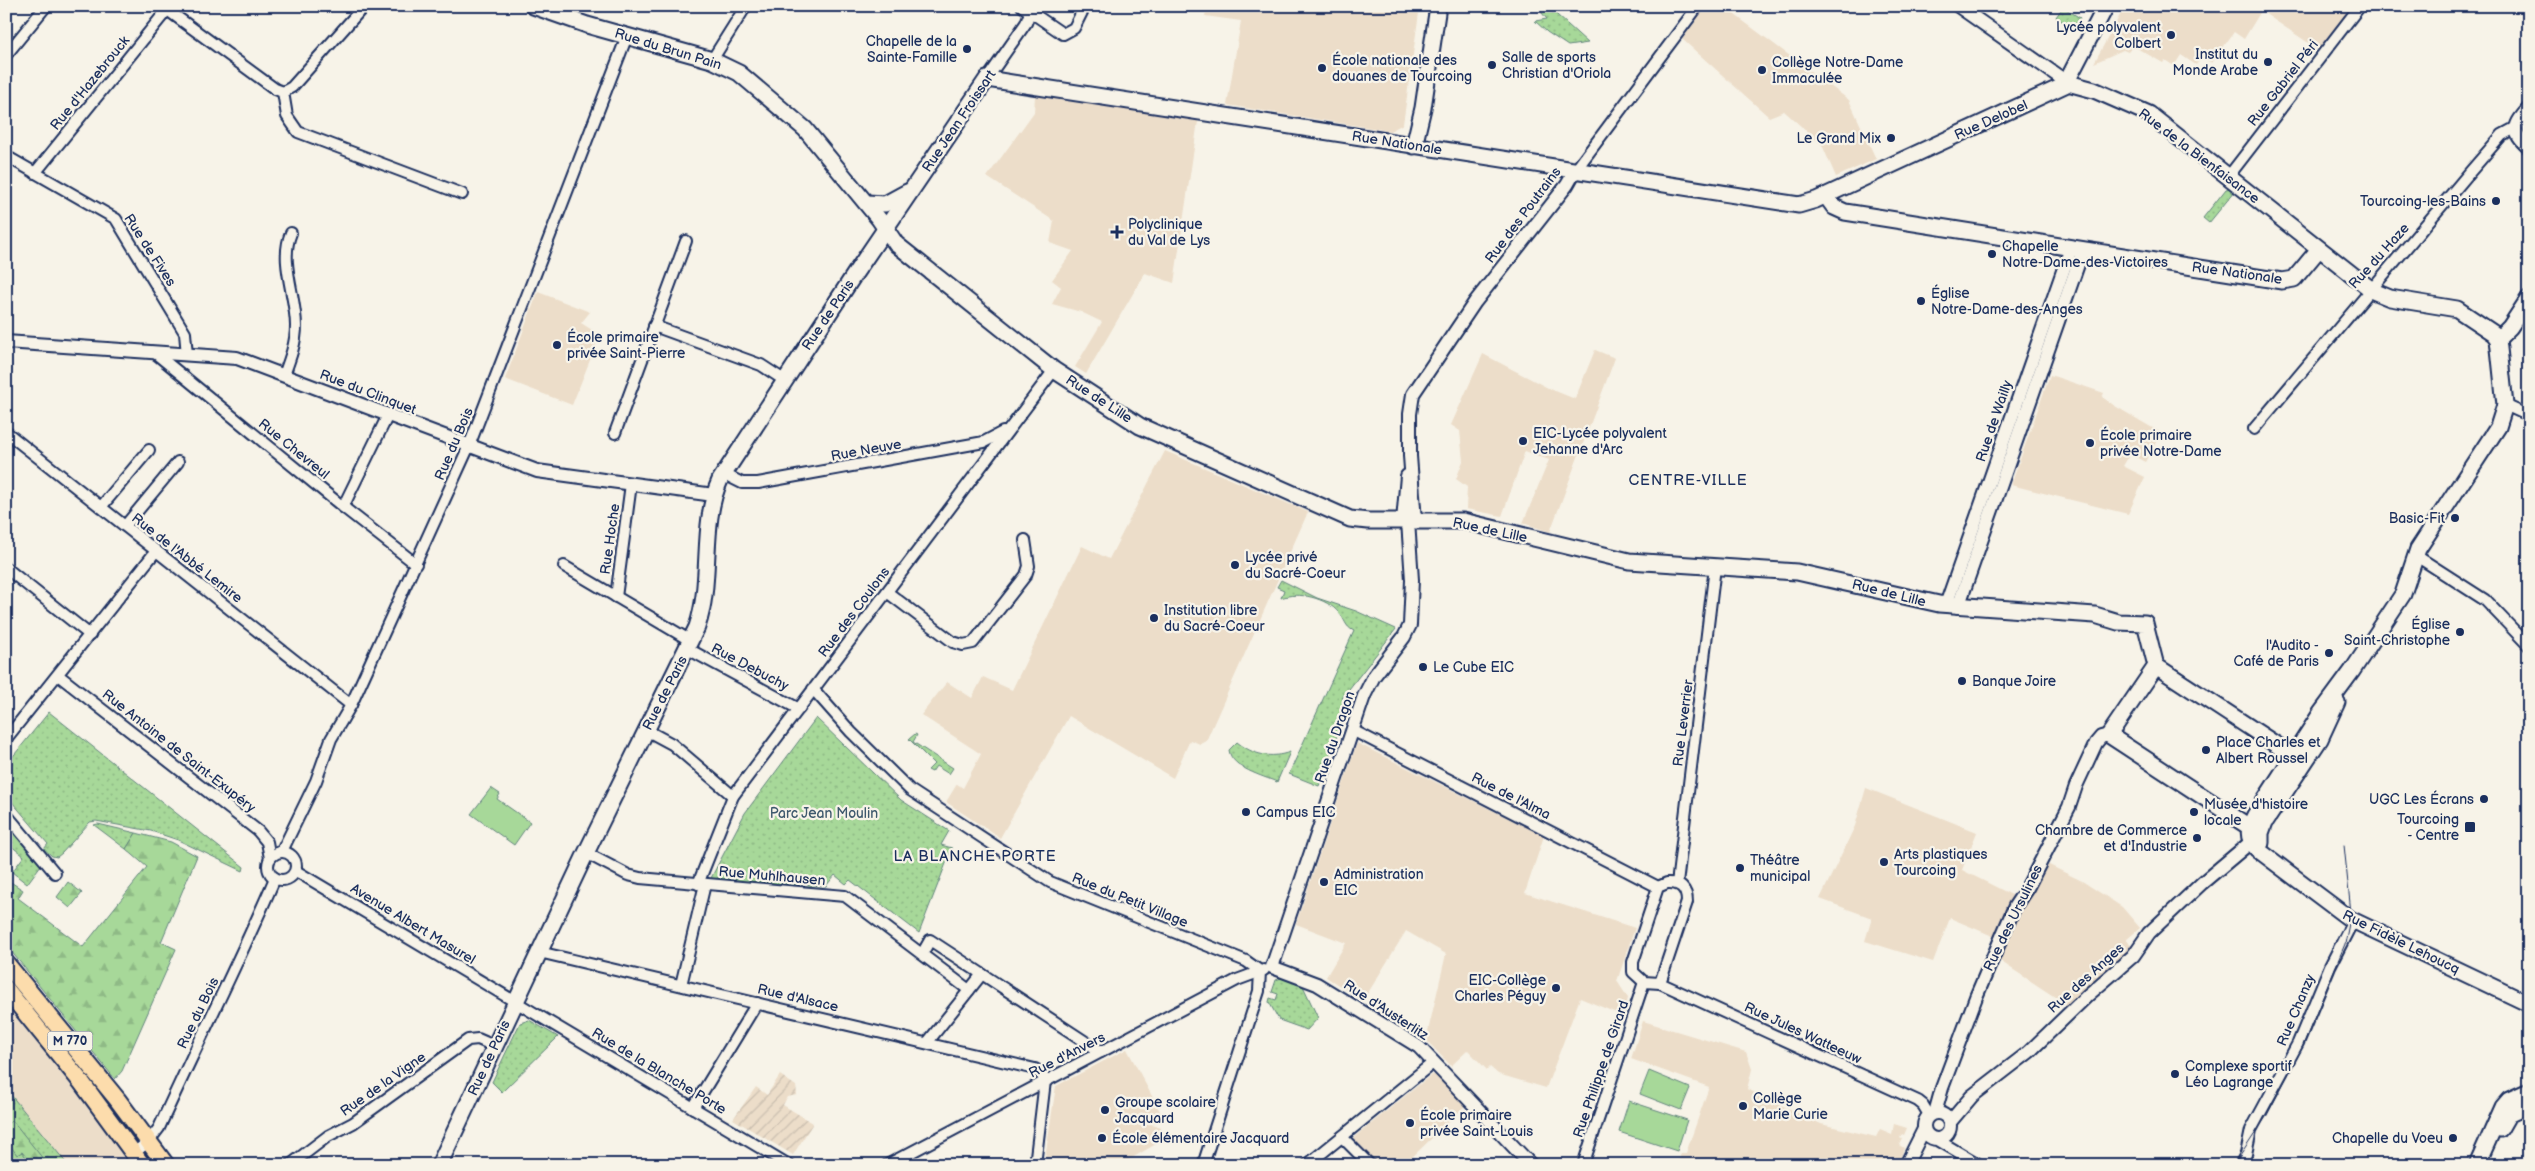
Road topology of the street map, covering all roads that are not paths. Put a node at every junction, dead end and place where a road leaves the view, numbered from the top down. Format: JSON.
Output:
{"nodes":[{"id":1,"x":46,"y":6,"type":"edge"},
{"id":2,"x":364,"y":6,"type":"edge"},
{"id":3,"x":533,"y":6,"type":"edge"},
{"id":4,"x":746,"y":6,"type":"edge"},
{"id":5,"x":1085,"y":6,"type":"edge"},
{"id":6,"x":1698,"y":6,"type":"edge"},
{"id":7,"x":1958,"y":6,"type":"edge"},
{"id":8,"x":2106,"y":6,"type":"edge"},
{"id":9,"x":2360,"y":6,"type":"edge"},
{"id":10,"x":164,"y":8,"type":"edge"},
{"id":11,"x":1028,"y":8,"type":"edge"},
{"id":12,"x":1439,"y":8,"type":"edge"},
{"id":13,"x":627,"y":36,"type":"junction"},
{"id":14,"x":6,"y":55,"type":"edge"},
{"id":15,"x":712,"y":60,"type":"junction"},
{"id":16,"x":987,"y":79,"type":"junction"},
{"id":17,"x":2068,"y":83,"type":"junction"},
{"id":18,"x":283,"y":92,"type":"junction"},
{"id":19,"x":2529,"y":108,"type":"edge"},
{"id":20,"x":2516,"y":128,"type":"junction"},
{"id":21,"x":1414,"y":146,"type":"junction"},
{"id":22,"x":2529,"y":148,"type":"edge"},
{"id":23,"x":6,"y":156,"type":"edge"},
{"id":24,"x":1575,"y":171,"type":"junction"},
{"id":25,"x":35,"y":173,"type":"junction"},
{"id":26,"x":2228,"y":177,"type":"junction"},
{"id":27,"x":915,"y":185,"type":"junction"},
{"id":28,"x":462,"y":194,"type":"dead end"},
{"id":29,"x":1826,"y":196,"type":"junction"},
{"id":30,"x":867,"y":203,"type":"junction"},
{"id":31,"x":1807,"y":204,"type":"joint"},
{"id":32,"x":886,"y":230,"type":"junction"},
{"id":33,"x":290,"y":233,"type":"dead end"},
{"id":34,"x":686,"y":241,"type":"dead end"},
{"id":35,"x":2077,"y":249,"type":"junction"},
{"id":36,"x":2319,"y":249,"type":"junction"},
{"id":37,"x":2370,"y":289,"type":"junction"},
{"id":38,"x":2529,"y":298,"type":"edge"},
{"id":39,"x":654,"y":326,"type":"junction"},
{"id":40,"x":2498,"y":339,"type":"junction"},
{"id":41,"x":6,"y":342,"type":"edge"},
{"id":42,"x":155,"y":353,"type":"junction"},
{"id":43,"x":187,"y":355,"type":"junction"},
{"id":44,"x":1054,"y":370,"type":"junction"},
{"id":45,"x":284,"y":375,"type":"junction"},
{"id":46,"x":784,"y":380,"type":"junction"},
{"id":47,"x":2505,"y":405,"type":"junction"},
{"id":48,"x":388,"y":416,"type":"junction"},
{"id":49,"x":2529,"y":416,"type":"edge"},
{"id":50,"x":1011,"y":425,"type":"junction"},
{"id":51,"x":2254,"y":429,"type":"dead end"},
{"id":52,"x":6,"y":432,"type":"edge"},
{"id":53,"x":615,"y":433,"type":"dead end"},
{"id":54,"x":469,"y":446,"type":"junction"},
{"id":55,"x":150,"y":450,"type":"dead end"},
{"id":56,"x":178,"y":462,"type":"dead end"},
{"id":57,"x":724,"y":474,"type":"junction"},
{"id":58,"x":631,"y":484,"type":"junction"},
{"id":59,"x":714,"y":495,"type":"junction"},
{"id":60,"x":101,"y":507,"type":"junction"},
{"id":61,"x":343,"y":508,"type":"junction"},
{"id":62,"x":1409,"y":521,"type":"junction"},
{"id":63,"x":125,"y":526,"type":"junction"},
{"id":64,"x":1025,"y":540,"type":"dead end"},
{"id":65,"x":156,"y":551,"type":"junction"},
{"id":66,"x":2416,"y":554,"type":"junction"},
{"id":67,"x":416,"y":564,"type":"junction"},
{"id":68,"x":564,"y":566,"type":"dead end"},
{"id":69,"x":1715,"y":567,"type":"junction"},
{"id":70,"x":6,"y":568,"type":"edge"},
{"id":71,"x":887,"y":592,"type":"junction"},
{"id":72,"x":616,"y":597,"type":"junction"},
{"id":73,"x":1952,"y":606,"type":"junction"},
{"id":74,"x":90,"y":635,"type":"junction"},
{"id":75,"x":690,"y":645,"type":"junction"},
{"id":76,"x":2529,"y":646,"type":"edge"},
{"id":77,"x":2156,"y":666,"type":"junction"},
{"id":78,"x":58,"y":674,"type":"junction"},
{"id":79,"x":813,"y":689,"type":"junction"},
{"id":80,"x":351,"y":705,"type":"junction"},
{"id":81,"x":800,"y":709,"type":"junction"},
{"id":82,"x":646,"y":730,"type":"junction"},
{"id":83,"x":1352,"y":730,"type":"junction"},
{"id":84,"x":2110,"y":735,"type":"junction"},
{"id":85,"x":6,"y":739,"type":"edge"},
{"id":86,"x":2299,"y":760,"type":"junction"},
{"id":87,"x":733,"y":796,"type":"junction"},
{"id":88,"x":6,"y":814,"type":"edge"},
{"id":89,"x":2254,"y":835,"type":"junction"},
{"id":90,"x":282,"y":851,"type":"junction"},
{"id":91,"x":586,"y":853,"type":"junction"},
{"id":92,"x":270,"y":858,"type":"junction"},
{"id":93,"x":296,"y":871,"type":"junction"},
{"id":94,"x":55,"y":872,"type":"dead end"},
{"id":95,"x":275,"y":878,"type":"junction"},
{"id":96,"x":702,"y":884,"type":"junction"},
{"id":97,"x":1677,"y":884,"type":"junction"},
{"id":98,"x":1658,"y":887,"type":"junction"},
{"id":99,"x":2353,"y":921,"type":"junction"},
{"id":100,"x":539,"y":952,"type":"junction"},
{"id":101,"x":922,"y":954,"type":"junction"},
{"id":102,"x":6,"y":963,"type":"edge"},
{"id":103,"x":1266,"y":969,"type":"junction"},
{"id":104,"x":982,"y":974,"type":"junction"},
{"id":105,"x":2466,"y":974,"type":"junction"},
{"id":106,"x":1644,"y":982,"type":"junction"},
{"id":107,"x":1660,"y":983,"type":"junction"},
{"id":108,"x":681,"y":985,"type":"junction"},
{"id":109,"x":6,"y":989,"type":"edge"},
{"id":110,"x":969,"y":990,"type":"junction"},
{"id":111,"x":2529,"y":995,"type":"edge"},
{"id":112,"x":516,"y":1001,"type":"junction"},
{"id":113,"x":757,"y":1003,"type":"junction"},
{"id":114,"x":2529,"y":1004,"type":"edge"},
{"id":115,"x":927,"y":1043,"type":"junction"},
{"id":116,"x":494,"y":1046,"type":"junction"},
{"id":117,"x":1101,"y":1052,"type":"junction"},
{"id":118,"x":1434,"y":1062,"type":"junction"},
{"id":119,"x":1045,"y":1081,"type":"junction"},
{"id":120,"x":2529,"y":1091,"type":"edge"},
{"id":121,"x":2529,"y":1105,"type":"edge"},
{"id":122,"x":693,"y":1108,"type":"junction"},
{"id":123,"x":1932,"y":1114,"type":"junction"},
{"id":124,"x":1950,"y":1122,"type":"junction"},
{"id":125,"x":1924,"y":1128,"type":"junction"},
{"id":126,"x":1342,"y":1136,"type":"junction"},
{"id":127,"x":1935,"y":1139,"type":"junction"},
{"id":128,"x":149,"y":1141,"type":"junction"},
{"id":129,"x":138,"y":1159,"type":"edge"},
{"id":130,"x":441,"y":1164,"type":"edge"},
{"id":131,"x":166,"y":1165,"type":"edge"},
{"id":132,"x":290,"y":1165,"type":"edge"},
{"id":133,"x":789,"y":1165,"type":"edge"},
{"id":134,"x":887,"y":1165,"type":"edge"},
{"id":135,"x":1034,"y":1165,"type":"edge"},
{"id":136,"x":1203,"y":1165,"type":"edge"},
{"id":137,"x":1307,"y":1165,"type":"edge"},
{"id":138,"x":1370,"y":1165,"type":"edge"},
{"id":139,"x":1532,"y":1165,"type":"edge"},
{"id":140,"x":1583,"y":1165,"type":"edge"},
{"id":141,"x":1906,"y":1165,"type":"edge"},
{"id":142,"x":1911,"y":1165,"type":"edge"},
{"id":143,"x":1980,"y":1165,"type":"edge"},
{"id":144,"x":2240,"y":1165,"type":"edge"},
{"id":145,"x":2478,"y":1165,"type":"edge"},
{"id":146,"x":2485,"y":1165,"type":"edge"}],
"edges":[{"from":1,"to":14,"type":"street"},
{"from":2,"to":18,"type":"street"},
{"from":3,"to":13,"type":"main road","name":"Rue du Brun Pain"},
{"from":4,"to":15,"type":"street"},
{"from":5,"to":11,"type":"street"},
{"from":6,"to":24,"type":"street","name":"Rue des Poutrains"},
{"from":7,"to":17,"type":"street"},
{"from":8,"to":17,"type":"main road"},
{"from":9,"to":26,"type":"street","name":"Rue Gabriel Péri"},
{"from":10,"to":18,"type":"street"},
{"from":10,"to":25,"type":"street","name":"Rue d'Hazebrouck"},
{"from":11,"to":16,"type":"street","name":"Rue Jean Froissart"},
{"from":12,"to":21,"type":"main road"},
{"from":13,"to":15,"type":"main road","name":"Rue du Brun Pain"},
{"from":13,"to":54,"type":"street","name":"Rue du Bois"},
{"from":15,"to":30,"type":"main road","name":"Rue du Brun Pain"},
{"from":16,"to":21,"type":"main road","name":"Rue Nationale"},
{"from":16,"to":27,"type":"main road","name":"Rue Jean Froissart"},
{"from":17,"to":26,"type":"main road","name":"Rue de la Bienfaisance"},
{"from":17,"to":29,"type":"main road","name":"Rue Delobel"},
{"from":18,"to":28,"type":"street"},
{"from":19,"to":20,"type":"street","name":"Rue du Haze"},
{"from":20,"to":22,"type":"street"},
{"from":20,"to":37,"type":"street","name":"Rue du Haze"},
{"from":21,"to":24,"type":"main road","name":"Rue Nationale"},
{"from":23,"to":25,"type":"street","name":"Rue de Fives"},
{"from":24,"to":31,"type":"main road","name":"Rue Nationale"},
{"from":24,"to":62,"type":"street","name":"Rue des Poutrains"},
{"from":25,"to":43,"type":"street","name":"Rue de Fives"},
{"from":26,"to":36,"type":"main road","name":"Rue de la Bienfaisance"},
{"from":27,"to":30,"type":"main road"},
{"from":27,"to":32,"type":"main road","name":"Rue Jean Froissart"},
{"from":29,"to":31,"type":"main road","name":"Rue Delobel"},
{"from":29,"to":35,"type":"main road","name":"Rue Nationale"},
{"from":30,"to":32,"type":"main road","name":"Rue du Brun Pain"},
{"from":32,"to":44,"type":"main road","name":"Rue de Lille"},
{"from":32,"to":46,"type":"main road","name":"Rue de Paris"},
{"from":33,"to":45,"type":"street"},
{"from":34,"to":39,"type":"street"},
{"from":35,"to":36,"type":"main road","name":"Rue Nationale"},
{"from":35,"to":73,"type":"street","name":"Rue de Wailly"},
{"from":36,"to":37,"type":"main road"},
{"from":37,"to":40,"type":"main road"},
{"from":37,"to":51,"type":"street","name":"Rue du Haze"},
{"from":38,"to":40,"type":"main road"},
{"from":39,"to":46,"type":"street"},
{"from":39,"to":53,"type":"street"},
{"from":40,"to":47,"type":"main road"},
{"from":41,"to":42,"type":"street","name":"Rue du Clinquet"},
{"from":42,"to":43,"type":"street","name":"Rue du Clinquet"},
{"from":42,"to":61,"type":"street","name":"Rue Chevreul"},
{"from":43,"to":45,"type":"street","name":"Rue du Clinquet"},
{"from":44,"to":50,"type":"street","name":"Rue des Coulons"},
{"from":44,"to":62,"type":"main road","name":"Rue de Lille"},
{"from":45,"to":48,"type":"street","name":"Rue du Clinquet"},
{"from":46,"to":57,"type":"main road","name":"Rue de Paris"},
{"from":47,"to":49,"type":"street"},
{"from":47,"to":66,"type":"main road"},
{"from":48,"to":54,"type":"street","name":"Rue du Clinquet"},
{"from":48,"to":61,"type":"street"},
{"from":50,"to":57,"type":"street","name":"Rue Neuve"},
{"from":50,"to":71,"type":"street","name":"Rue des Coulons"},
{"from":52,"to":60,"type":"street","name":"Rue de l'Abbé Lemire"},
{"from":54,"to":58,"type":"street","name":"Rue du Clinquet"},
{"from":54,"to":67,"type":"street","name":"Rue du Bois"},
{"from":55,"to":60,"type":"street"},
{"from":56,"to":63,"type":"street"},
{"from":57,"to":59,"type":"main road","name":"Rue de Paris"},
{"from":58,"to":59,"type":"street","name":"Rue du Clinquet"},
{"from":58,"to":72,"type":"street","name":"Rue Hoche"},
{"from":59,"to":75,"type":"main road","name":"Rue de Paris"},
{"from":60,"to":63,"type":"street","name":"Rue de l'Abbé Lemire"},
{"from":61,"to":67,"type":"street","name":"Rue Chevreul"},
{"from":62,"to":69,"type":"main road","name":"Rue de Lille"},
{"from":62,"to":83,"type":"street","name":"Rue du Dragon"},
{"from":63,"to":65,"type":"street","name":"Rue de l'Abbé Lemire"},
{"from":64,"to":71,"type":"street"},
{"from":65,"to":74,"type":"street"},
{"from":65,"to":80,"type":"street","name":"Rue de l'Abbé Lemire"},
{"from":66,"to":76,"type":"street"},
{"from":66,"to":86,"type":"main road"},
{"from":67,"to":80,"type":"street","name":"Rue du Bois"},
{"from":68,"to":72,"type":"street","name":"Rue Hoche"},
{"from":69,"to":73,"type":"main road","name":"Rue de Lille"},
{"from":69,"to":97,"type":"street","name":"Rue Leverrier"},
{"from":70,"to":74,"type":"street"},
{"from":71,"to":79,"type":"street","name":"Rue des Coulons"},
{"from":72,"to":75,"type":"street","name":"Rue Hoche"},
{"from":73,"to":77,"type":"main road","name":"Rue de Lille"},
{"from":74,"to":78,"type":"street"},
{"from":75,"to":81,"type":"street","name":"Rue Debuchy"},
{"from":75,"to":82,"type":"main road","name":"Rue de Paris"},
{"from":77,"to":84,"type":"main road"},
{"from":77,"to":86,"type":"main road"},
{"from":78,"to":85,"type":"street"},
{"from":78,"to":92,"type":"street","name":"Rue Antoine de Saint-Exupéry"},
{"from":79,"to":81,"type":"street","name":"Rue des Coulons"},
{"from":79,"to":103,"type":"street","name":"Rue du Petit Village"},
{"from":80,"to":90,"type":"street","name":"Rue du Bois"},
{"from":81,"to":87,"type":"street","name":"Rue des Coulons"},
{"from":82,"to":87,"type":"street"},
{"from":82,"to":91,"type":"main road","name":"Rue de Paris"},
{"from":83,"to":98,"type":"street","name":"Rue de l'Alma"},
{"from":83,"to":103,"type":"street","name":"Rue du Dragon"},
{"from":84,"to":89,"type":"main road"},
{"from":84,"to":123,"type":"street","name":"Rue des Ursulines"},
{"from":86,"to":89,"type":"main road"},
{"from":87,"to":96,"type":"street","name":"Rue des Coulons"},
{"from":88,"to":94,"type":"street"},
{"from":89,"to":99,"type":"main road","name":"Rue Fidèle Lehoucq"},
{"from":89,"to":124,"type":"street","name":"Rue des Anges"},
{"from":90,"to":92,"type":"street"},
{"from":90,"to":93,"type":"street"},
{"from":91,"to":96,"type":"street"},
{"from":91,"to":100,"type":"main road","name":"Rue de Paris"},
{"from":92,"to":95,"type":"street"},
{"from":93,"to":95,"type":"street"},
{"from":93,"to":112,"type":"street","name":"Avenue Albert Masurel"},
{"from":95,"to":128,"type":"street","name":"Rue du Bois"},
{"from":96,"to":101,"type":"street","name":"Rue Muhlhausen"},
{"from":96,"to":108,"type":"street","name":"Rue Muhlhausen"},
{"from":97,"to":98,"type":"street"},
{"from":97,"to":107,"type":"street"},
{"from":98,"to":106,"type":"street"},
{"from":99,"to":105,"type":"main road","name":"Rue Fidèle Lehoucq"},
{"from":99,"to":144,"type":"street","name":"Rue Chanzy"},
{"from":100,"to":108,"type":"street","name":"Rue d'Alsace"},
{"from":100,"to":112,"type":"main road","name":"Rue de Paris"},
{"from":101,"to":104,"type":"street"},
{"from":101,"to":110,"type":"street","name":"Rue Muhlhausen"},
{"from":102,"to":128,"type":"main road","number":"M 770"},
{"from":103,"to":117,"type":"street","name":"Rue d'Anvers"},
{"from":103,"to":118,"type":"street","name":"Rue d'Austerlitz"},
{"from":103,"to":136,"type":"street","name":"Rue du Dragon"},
{"from":104,"to":110,"type":"street"},
{"from":104,"to":117,"type":"street"},
{"from":105,"to":111,"type":"main road","name":"Rue Fidèle Lehoucq"},
{"from":105,"to":114,"type":"main road","name":"Rue Fidèle Lehoucq"},
{"from":106,"to":107,"type":"street"},
{"from":106,"to":140,"type":"street","name":"Rue Philippe de Girard"},
{"from":107,"to":123,"type":"street","name":"Rue Jules Watteeuw"},
{"from":108,"to":113,"type":"street","name":"Rue d'Alsace"},
{"from":109,"to":129,"type":"main road","number":"M 770"},
{"from":110,"to":115,"type":"street"},
{"from":112,"to":116,"type":"main road","name":"Rue de Paris"},
{"from":112,"to":122,"type":"street","name":"Rue de la Blanche Porte"},
{"from":113,"to":115,"type":"street","name":"Rue d'Alsace"},
{"from":113,"to":122,"type":"street"},
{"from":115,"to":119,"type":"street","name":"Rue d'Alsace"},
{"from":116,"to":130,"type":"main road","name":"Rue de Paris"},
{"from":116,"to":132,"type":"street","name":"Rue de la Vigne"},
{"from":117,"to":119,"type":"street","name":"Rue d'Anvers"},
{"from":118,"to":126,"type":"street"},
{"from":118,"to":139,"type":"street","name":"Rue d'Austerlitz"},
{"from":119,"to":134,"type":"street","name":"Rue d'Anvers"},
{"from":119,"to":135,"type":"street"},
{"from":120,"to":145,"type":"main road"},
{"from":121,"to":146,"type":"main road"},
{"from":122,"to":133,"type":"street","name":"Rue de la Blanche Porte"},
{"from":123,"to":124,"type":"street"},
{"from":123,"to":125,"type":"street"},
{"from":124,"to":127,"type":"street"},
{"from":125,"to":127,"type":"street"},
{"from":125,"to":141,"type":"street"},
{"from":126,"to":137,"type":"street"},
{"from":126,"to":138,"type":"street"},
{"from":127,"to":142,"type":"street"},
{"from":127,"to":143,"type":"street"},
{"from":128,"to":129,"type":"street","name":"Rue du Bois"},
{"from":128,"to":131,"type":"main road","number":"M 770"}]}
